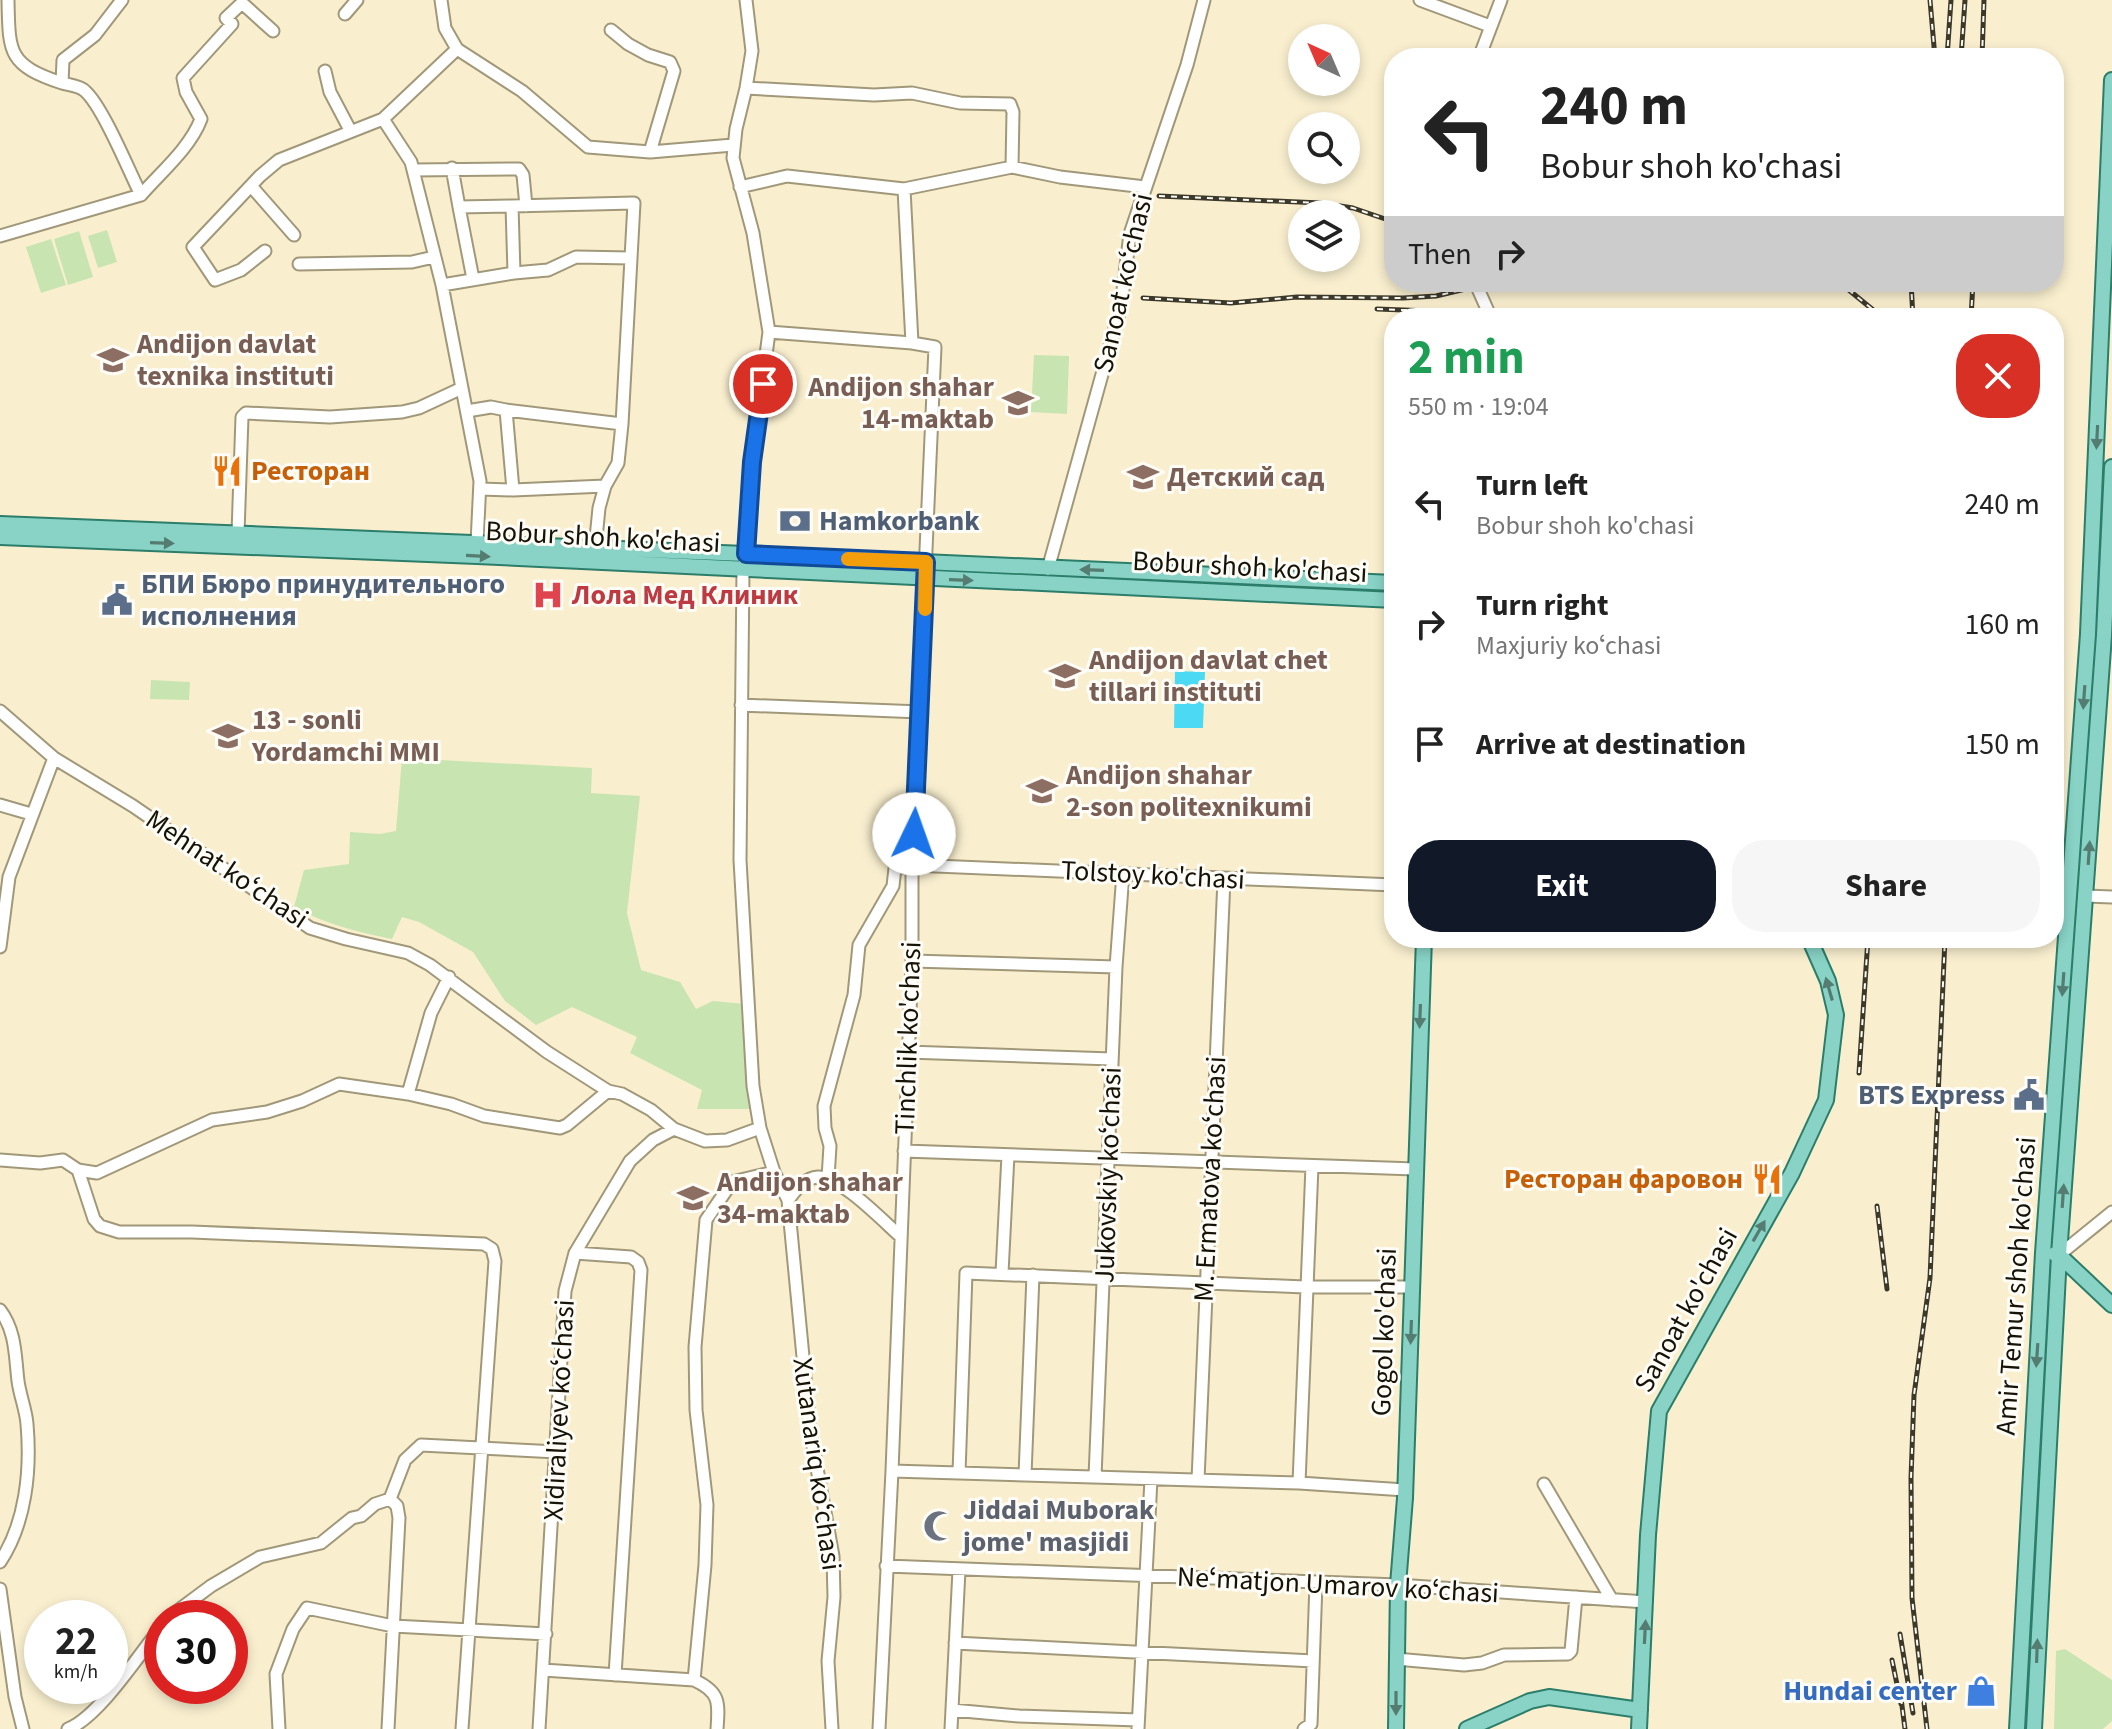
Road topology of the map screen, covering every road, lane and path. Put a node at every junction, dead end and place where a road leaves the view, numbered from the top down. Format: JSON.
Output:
{"nodes":[{"id":1,"x":8,"y":0,"type":"edge"},
{"id":2,"x":122,"y":0,"type":"edge"},
{"id":3,"x":357,"y":0,"type":"edge"},
{"id":4,"x":441,"y":0,"type":"edge"},
{"id":5,"x":746,"y":0,"type":"edge"},
{"id":6,"x":1204,"y":0,"type":"edge"},
{"id":7,"x":1420,"y":0,"type":"edge"},
{"id":8,"x":1501,"y":0,"type":"edge"},
{"id":9,"x":0,"y":1,"type":"edge"},
{"id":10,"x":345,"y":14,"type":"dead end"},
{"id":11,"x":1490,"y":26,"type":"junction"},
{"id":12,"x":611,"y":30,"type":"dead end"},
{"id":13,"x":273,"y":31,"type":"dead end"},
{"id":14,"x":1482,"y":48,"type":"edge"},
{"id":15,"x":457,"y":49,"type":"junction"},
{"id":16,"x":325,"y":71,"type":"dead end"},
{"id":17,"x":2112,"y":80,"type":"edge"},
{"id":18,"x":62,"y":83,"type":"junction"},
{"id":19,"x":746,"y":88,"type":"junction"},
{"id":20,"x":383,"y":119,"type":"junction"},
{"id":21,"x":350,"y":130,"type":"junction"},
{"id":22,"x":733,"y":145,"type":"junction"},
{"id":23,"x":650,"y":152,"type":"junction"},
{"id":24,"x":1012,"y":167,"type":"junction"},
{"id":25,"x":452,"y":168,"type":"junction"},
{"id":26,"x":413,"y":170,"type":"junction"},
{"id":27,"x":251,"y":186,"type":"junction"},
{"id":28,"x":740,"y":187,"type":"junction"},
{"id":29,"x":1145,"y":187,"type":"junction"},
{"id":30,"x":904,"y":189,"type":"junction"},
{"id":31,"x":141,"y":195,"type":"junction"},
{"id":32,"x":512,"y":206,"type":"junction"},
{"id":33,"x":526,"y":206,"type":"junction"},
{"id":34,"x":459,"y":207,"type":"junction"},
{"id":35,"x":294,"y":235,"type":"dead end"},
{"id":36,"x":0,"y":236,"type":"edge"},
{"id":37,"x":265,"y":251,"type":"dead end"},
{"id":38,"x":434,"y":257,"type":"junction"},
{"id":39,"x":631,"y":258,"type":"junction"},
{"id":40,"x":299,"y":264,"type":"dead end"},
{"id":41,"x":514,"y":273,"type":"junction"},
{"id":42,"x":473,"y":279,"type":"junction"},
{"id":43,"x":442,"y":285,"type":"junction"},
{"id":44,"x":769,"y":332,"type":"junction"},
{"id":45,"x":912,"y":343,"type":"junction"},
{"id":46,"x":462,"y":388,"type":"junction"},
{"id":47,"x":506,"y":410,"type":"junction"},
{"id":48,"x":467,"y":411,"type":"junction"},
{"id":49,"x":622,"y":424,"type":"junction"},
{"id":50,"x":2112,"y":467,"type":"edge"},
{"id":51,"x":605,"y":486,"type":"junction"},
{"id":52,"x":480,"y":489,"type":"junction"},
{"id":53,"x":513,"y":490,"type":"junction"},
{"id":54,"x":0,"y":524,"type":"edge"},
{"id":55,"x":238,"y":533,"type":"junction"},
{"id":56,"x":0,"y":537,"type":"edge"},
{"id":57,"x":477,"y":543,"type":"junction"},
{"id":58,"x":595,"y":548,"type":"junction"},
{"id":59,"x":746,"y":554,"type":"junction"},
{"id":60,"x":926,"y":562,"type":"junction"},
{"id":61,"x":1048,"y":569,"type":"junction"},
{"id":62,"x":743,"y":570,"type":"junction"},
{"id":63,"x":926,"y":579,"type":"junction"},
{"id":64,"x":1384,"y":584,"type":"edge"},
{"id":65,"x":1298,"y":586,"type":"junction"},
{"id":66,"x":1340,"y":588,"type":"junction"},
{"id":67,"x":1384,"y":598,"type":"edge"},
{"id":68,"x":2088,"y":634,"type":"junction"},
{"id":69,"x":2104,"y":635,"type":"junction"},
{"id":70,"x":741,"y":705,"type":"junction"},
{"id":71,"x":0,"y":711,"type":"edge"},
{"id":72,"x":921,"y":712,"type":"junction"},
{"id":73,"x":54,"y":758,"type":"junction"},
{"id":74,"x":0,"y":805,"type":"edge"},
{"id":75,"x":31,"y":814,"type":"junction"},
{"id":76,"x":912,"y":865,"type":"junction"},
{"id":77,"x":1123,"y":873,"type":"junction"},
{"id":78,"x":1224,"y":879,"type":"junction"},
{"id":79,"x":1384,"y":885,"type":"edge"},
{"id":80,"x":2086,"y":896,"type":"junction"},
{"id":81,"x":2112,"y":897,"type":"edge"},
{"id":82,"x":0,"y":947,"type":"edge"},
{"id":83,"x":1424,"y":948,"type":"edge"},
{"id":84,"x":1813,"y":948,"type":"edge"},
{"id":85,"x":912,"y":961,"type":"junction"},
{"id":86,"x":1116,"y":967,"type":"junction"},
{"id":87,"x":449,"y":977,"type":"junction"},
{"id":88,"x":907,"y":1052,"type":"junction"},
{"id":89,"x":1112,"y":1059,"type":"junction"},
{"id":90,"x":608,"y":1091,"type":"junction"},
{"id":91,"x":408,"y":1094,"type":"junction"},
{"id":92,"x":760,"y":1128,"type":"junction"},
{"id":93,"x":674,"y":1129,"type":"junction"},
{"id":94,"x":904,"y":1151,"type":"junction"},
{"id":95,"x":1008,"y":1155,"type":"junction"},
{"id":96,"x":1108,"y":1158,"type":"junction"},
{"id":97,"x":0,"y":1160,"type":"edge"},
{"id":98,"x":1212,"y":1163,"type":"junction"},
{"id":99,"x":1312,"y":1166,"type":"junction"},
{"id":100,"x":1415,"y":1169,"type":"junction"},
{"id":101,"x":78,"y":1170,"type":"junction"},
{"id":102,"x":774,"y":1172,"type":"junction"},
{"id":103,"x":828,"y":1178,"type":"junction"},
{"id":104,"x":788,"y":1200,"type":"junction"},
{"id":105,"x":2112,"y":1212,"type":"edge"},
{"id":106,"x":900,"y":1236,"type":"junction"},
{"id":107,"x":575,"y":1253,"type":"junction"},
{"id":108,"x":2043,"y":1253,"type":"junction"},
{"id":109,"x":2059,"y":1255,"type":"junction"},
{"id":110,"x":1002,"y":1273,"type":"junction"},
{"id":111,"x":1033,"y":1275,"type":"junction"},
{"id":112,"x":1104,"y":1277,"type":"junction"},
{"id":113,"x":1205,"y":1283,"type":"junction"},
{"id":114,"x":1305,"y":1287,"type":"junction"},
{"id":115,"x":1413,"y":1287,"type":"junction"},
{"id":116,"x":2112,"y":1305,"type":"edge"},
{"id":117,"x":0,"y":1310,"type":"edge"},
{"id":118,"x":481,"y":1448,"type":"junction"},
{"id":119,"x":557,"y":1452,"type":"junction"},
{"id":120,"x":892,"y":1471,"type":"junction"},
{"id":121,"x":959,"y":1473,"type":"junction"},
{"id":122,"x":1025,"y":1475,"type":"junction"},
{"id":123,"x":1095,"y":1477,"type":"junction"},
{"id":124,"x":1151,"y":1479,"type":"junction"},
{"id":125,"x":1198,"y":1480,"type":"junction"},
{"id":126,"x":1299,"y":1483,"type":"junction"},
{"id":127,"x":1544,"y":1484,"type":"dead end"},
{"id":128,"x":1405,"y":1490,"type":"junction"},
{"id":129,"x":390,"y":1499,"type":"junction"},
{"id":130,"x":0,"y":1562,"type":"edge"},
{"id":131,"x":886,"y":1566,"type":"junction"},
{"id":132,"x":959,"y":1570,"type":"junction"},
{"id":133,"x":1145,"y":1577,"type":"junction"},
{"id":134,"x":1316,"y":1583,"type":"junction"},
{"id":135,"x":1398,"y":1585,"type":"junction"},
{"id":136,"x":0,"y":1589,"type":"edge"},
{"id":137,"x":1576,"y":1597,"type":"junction"},
{"id":138,"x":192,"y":1600,"type":"edge"},
{"id":139,"x":1612,"y":1600,"type":"junction"},
{"id":140,"x":1646,"y":1602,"type":"junction"},
{"id":141,"x":393,"y":1626,"type":"junction"},
{"id":142,"x":469,"y":1629,"type":"junction"},
{"id":143,"x":546,"y":1634,"type":"junction"},
{"id":144,"x":955,"y":1643,"type":"junction"},
{"id":145,"x":144,"y":1649,"type":"edge"},
{"id":146,"x":1141,"y":1652,"type":"junction"},
{"id":147,"x":1396,"y":1659,"type":"junction"},
{"id":148,"x":1313,"y":1661,"type":"junction"},
{"id":149,"x":543,"y":1670,"type":"junction"},
{"id":150,"x":615,"y":1675,"type":"junction"},
{"id":151,"x":694,"y":1680,"type":"junction"},
{"id":152,"x":952,"y":1710,"type":"junction"},
{"id":153,"x":1640,"y":1710,"type":"junction"},
{"id":154,"x":1019,"y":1723,"type":"edge"},
{"id":155,"x":1138,"y":1725,"type":"edge"},
{"id":156,"x":23,"y":1729,"type":"edge"},
{"id":157,"x":68,"y":1729,"type":"edge"},
{"id":158,"x":279,"y":1729,"type":"edge"},
{"id":159,"x":388,"y":1729,"type":"edge"},
{"id":160,"x":462,"y":1729,"type":"edge"},
{"id":161,"x":539,"y":1729,"type":"edge"},
{"id":162,"x":717,"y":1729,"type":"edge"},
{"id":163,"x":832,"y":1729,"type":"edge"},
{"id":164,"x":879,"y":1729,"type":"edge"},
{"id":165,"x":951,"y":1729,"type":"edge"},
{"id":166,"x":1304,"y":1729,"type":"edge"},
{"id":167,"x":1396,"y":1729,"type":"edge"},
{"id":168,"x":1467,"y":1729,"type":"edge"},
{"id":169,"x":1639,"y":1729,"type":"edge"},
{"id":170,"x":2017,"y":1729,"type":"edge"},
{"id":171,"x":2034,"y":1729,"type":"edge"}],
"edges":[{"from":1,"to":9,"type":"street"},
{"from":1,"to":18,"type":"street"},
{"from":2,"to":18,"type":"street"},
{"from":3,"to":10,"type":"street"},
{"from":4,"to":15,"type":"street"},
{"from":5,"to":19,"type":"street"},
{"from":6,"to":29,"type":"street","name":"Sanoat koʻchasi"},
{"from":7,"to":11,"type":"street"},
{"from":8,"to":11,"type":"street"},
{"from":11,"to":14,"type":"street"},
{"from":12,"to":23,"type":"street"},
{"from":13,"to":31,"type":"street"},
{"from":15,"to":20,"type":"street"},
{"from":15,"to":23,"type":"street"},
{"from":16,"to":21,"type":"street"},
{"from":17,"to":68,"type":"main road","name":"Amir Temur shoh ko'chasi","one_way":true},
{"from":18,"to":31,"type":"street"},
{"from":19,"to":22,"type":"street"},
{"from":19,"to":24,"type":"street"},
{"from":20,"to":21,"type":"street"},
{"from":20,"to":26,"type":"street"},
{"from":21,"to":27,"type":"street"},
{"from":22,"to":23,"type":"street"},
{"from":22,"to":28,"type":"street"},
{"from":24,"to":29,"type":"street"},
{"from":24,"to":30,"type":"street"},
{"from":25,"to":26,"type":"street"},
{"from":25,"to":33,"type":"street"},
{"from":25,"to":34,"type":"street"},
{"from":26,"to":38,"type":"street"},
{"from":27,"to":35,"type":"street"},
{"from":27,"to":37,"type":"street"},
{"from":28,"to":30,"type":"street"},
{"from":28,"to":44,"type":"street"},
{"from":29,"to":61,"type":"street","name":"Sanoat koʻchasi"},
{"from":30,"to":45,"type":"street"},
{"from":31,"to":36,"type":"street"},
{"from":32,"to":33,"type":"street"},
{"from":32,"to":34,"type":"street"},
{"from":32,"to":41,"type":"street"},
{"from":33,"to":39,"type":"street"},
{"from":34,"to":42,"type":"street"},
{"from":38,"to":40,"type":"street"},
{"from":38,"to":43,"type":"street"},
{"from":39,"to":41,"type":"street"},
{"from":39,"to":49,"type":"street"},
{"from":41,"to":42,"type":"street"},
{"from":42,"to":43,"type":"street"},
{"from":43,"to":46,"type":"street"},
{"from":44,"to":45,"type":"street"},
{"from":44,"to":59,"type":"street"},
{"from":45,"to":60,"type":"street","name":"Tinchlik ko'chasi"},
{"from":46,"to":48,"type":"street"},
{"from":46,"to":55,"type":"street"},
{"from":47,"to":48,"type":"street"},
{"from":47,"to":49,"type":"street"},
{"from":47,"to":53,"type":"street"},
{"from":48,"to":52,"type":"street"},
{"from":49,"to":51,"type":"street"},
{"from":50,"to":69,"type":"main road","name":"Amir Temur shoh ko'chasi"},
{"from":51,"to":53,"type":"street"},
{"from":51,"to":58,"type":"street"},
{"from":52,"to":53,"type":"street"},
{"from":52,"to":57,"type":"street"},
{"from":54,"to":55,"type":"main road","name":"Bobur shoh ko'chasi"},
{"from":55,"to":57,"type":"main road","name":"Bobur shoh ko'chasi"},
{"from":56,"to":62,"type":"main road","name":"Bobur shoh ko'chasi","one_way":true},
{"from":57,"to":58,"type":"main road","name":"Bobur shoh ko'chasi"},
{"from":58,"to":59,"type":"main road","name":"Bobur shoh ko'chasi"},
{"from":59,"to":60,"type":"main road","name":"Bobur shoh ko'chasi"},
{"from":59,"to":62,"type":"street"},
{"from":60,"to":61,"type":"main road","name":"Bobur shoh ko'chasi"},
{"from":60,"to":63,"type":"street","name":"Tinchlik ko'chasi"},
{"from":65,"to":61,"type":"main road","name":"Bobur shoh ko'chasi","one_way":true},
{"from":62,"to":63,"type":"main road","name":"Bobur shoh ko'chasi"},
{"from":62,"to":70,"type":"street"},
{"from":63,"to":65,"type":"main road","name":"Bobur shoh ko'chasi","one_way":true},
{"from":63,"to":72,"type":"street","name":"Tinchlik ko'chasi"},
{"from":64,"to":66,"type":"main road","name":"Bobur shoh ko'chasi"},
{"from":65,"to":66,"type":"main road","name":"Bobur shoh ko'chasi"},
{"from":66,"to":67,"type":"main road","name":"Bobur shoh ko'chasi"},
{"from":68,"to":69,"type":"main road"},
{"from":68,"to":108,"type":"main road","name":"Amir Temur shoh ko'chasi","one_way":true},
{"from":80,"to":69,"type":"main road","name":"Amir Temur shoh ko'chasi","one_way":true},
{"from":70,"to":72,"type":"street"},
{"from":70,"to":92,"type":"street"},
{"from":71,"to":73,"type":"street","name":"Mehnat koʻchasi"},
{"from":72,"to":76,"type":"street","name":"Tinchlik ko'chasi"},
{"from":73,"to":75,"type":"street"},
{"from":73,"to":87,"type":"street","name":"Mehnat koʻchasi"},
{"from":74,"to":75,"type":"street"},
{"from":75,"to":82,"type":"street"},
{"from":76,"to":77,"type":"street","name":"Tolstoy ko'chasi"},
{"from":76,"to":85,"type":"street","name":"Tinchlik ko'chasi"},
{"from":76,"to":103,"type":"street"},
{"from":77,"to":78,"type":"street","name":"Tolstoy ko'chasi"},
{"from":77,"to":86,"type":"street","name":"Jukovskiy koʻchasi"},
{"from":78,"to":79,"type":"street","name":"Tolstoy ko'chasi"},
{"from":78,"to":98,"type":"street","name":"M. Ermatova koʻchasi"},
{"from":80,"to":81,"type":"street"},
{"from":109,"to":80,"type":"main road","name":"Amir Temur shoh ko'chasi","one_way":true},
{"from":83,"to":100,"type":"main road","name":"Gogol ko'chasi","one_way":true},
{"from":140,"to":84,"type":"main road","name":"Sanoat ko'chasi","one_way":true},
{"from":85,"to":86,"type":"street"},
{"from":85,"to":88,"type":"street","name":"Tinchlik ko'chasi"},
{"from":86,"to":89,"type":"street","name":"Jukovskiy koʻchasi"},
{"from":87,"to":90,"type":"street","name":"Mehnat koʻchasi"},
{"from":87,"to":91,"type":"street"},
{"from":88,"to":89,"type":"street"},
{"from":88,"to":94,"type":"street","name":"Tinchlik ko'chasi"},
{"from":89,"to":96,"type":"street","name":"Jukovskiy koʻchasi"},
{"from":90,"to":91,"type":"street"},
{"from":90,"to":93,"type":"street","name":"Mehnat koʻchasi"},
{"from":91,"to":101,"type":"street"},
{"from":92,"to":93,"type":"street","name":"Mehnat koʻchasi"},
{"from":92,"to":102,"type":"street"},
{"from":93,"to":107,"type":"street","name":"Xidiraliyev koʻchasi"},
{"from":94,"to":95,"type":"street"},
{"from":94,"to":106,"type":"street","name":"Tinchlik ko'chasi"},
{"from":95,"to":96,"type":"street"},
{"from":95,"to":110,"type":"street"},
{"from":96,"to":98,"type":"street"},
{"from":96,"to":112,"type":"street","name":"Jukovskiy koʻchasi"},
{"from":97,"to":101,"type":"street"},
{"from":98,"to":99,"type":"street"},
{"from":98,"to":113,"type":"street","name":"M. Ermatova koʻchasi"},
{"from":99,"to":100,"type":"street"},
{"from":99,"to":114,"type":"street"},
{"from":100,"to":115,"type":"main road","name":"Gogol ko'chasi"},
{"from":101,"to":118,"type":"street"},
{"from":102,"to":104,"type":"street"},
{"from":102,"to":151,"type":"street"},
{"from":103,"to":104,"type":"street"},
{"from":103,"to":106,"type":"street"},
{"from":104,"to":163,"type":"street","name":"Xutanariq koʻchasi"},
{"from":105,"to":109,"type":"street"},
{"from":106,"to":120,"type":"street","name":"Tinchlik ko'chasi"},
{"from":107,"to":119,"type":"street","name":"Xidiraliyev koʻchasi"},
{"from":107,"to":150,"type":"street"},
{"from":108,"to":109,"type":"main road"},
{"from":108,"to":170,"type":"main road","name":"Amir Temur shoh ko'chasi","one_way":true},
{"from":109,"to":116,"type":"main road"},
{"from":171,"to":109,"type":"main road","name":"Amir Temur shoh ko'chasi","one_way":true},
{"from":110,"to":111,"type":"street"},
{"from":110,"to":121,"type":"street"},
{"from":111,"to":112,"type":"street"},
{"from":111,"to":122,"type":"street"},
{"from":112,"to":113,"type":"street"},
{"from":112,"to":123,"type":"street","name":"Jukovskiy koʻchasi"},
{"from":113,"to":114,"type":"street"},
{"from":113,"to":125,"type":"street","name":"M. Ermatova koʻchasi"},
{"from":114,"to":115,"type":"street"},
{"from":114,"to":126,"type":"street"},
{"from":115,"to":128,"type":"main road","name":"Gogol ko'chasi","one_way":true},
{"from":117,"to":130,"type":"street"},
{"from":118,"to":119,"type":"street"},
{"from":118,"to":129,"type":"street"},
{"from":118,"to":142,"type":"street"},
{"from":119,"to":143,"type":"street","name":"Xidiraliyev koʻchasi"},
{"from":120,"to":121,"type":"street"},
{"from":120,"to":131,"type":"street","name":"Tinchlik ko'chasi"},
{"from":121,"to":122,"type":"street"},
{"from":122,"to":123,"type":"street"},
{"from":123,"to":124,"type":"street"},
{"from":124,"to":125,"type":"street"},
{"from":124,"to":133,"type":"street"},
{"from":125,"to":126,"type":"street"},
{"from":126,"to":128,"type":"street"},
{"from":127,"to":139,"type":"street"},
{"from":128,"to":135,"type":"main road","name":"Gogol ko'chasi"},
{"from":129,"to":138,"type":"street"},
{"from":129,"to":141,"type":"street"},
{"from":131,"to":132,"type":"street","name":"Neʻmatjon Umarov koʻchasi"},
{"from":131,"to":164,"type":"street","name":"Tinchlik ko'chasi"},
{"from":132,"to":133,"type":"street","name":"Neʻmatjon Umarov koʻchasi"},
{"from":132,"to":144,"type":"street"},
{"from":133,"to":134,"type":"street","name":"Neʻmatjon Umarov koʻchasi"},
{"from":133,"to":146,"type":"street"},
{"from":134,"to":135,"type":"street","name":"Neʻmatjon Umarov koʻchasi"},
{"from":134,"to":148,"type":"street"},
{"from":135,"to":137,"type":"street","name":"Neʻmatjon Umarov koʻchasi"},
{"from":135,"to":147,"type":"main road","name":"Gogol ko'chasi"},
{"from":136,"to":156,"type":"street"},
{"from":137,"to":139,"type":"street","name":"Neʻmatjon Umarov koʻchasi"},
{"from":137,"to":147,"type":"street"},
{"from":139,"to":140,"type":"street","name":"Neʻmatjon Umarov koʻchasi"},
{"from":153,"to":140,"type":"main road","name":"Sanoat ko'chasi","one_way":true},
{"from":141,"to":142,"type":"street"},
{"from":141,"to":158,"type":"street"},
{"from":141,"to":159,"type":"street"},
{"from":142,"to":143,"type":"street"},
{"from":142,"to":160,"type":"street"},
{"from":143,"to":149,"type":"street","name":"Xidiraliyev koʻchasi"},
{"from":144,"to":146,"type":"street"},
{"from":144,"to":152,"type":"street"},
{"from":145,"to":157,"type":"street"},
{"from":146,"to":148,"type":"street"},
{"from":146,"to":155,"type":"street"},
{"from":147,"to":167,"type":"main road","name":"Gogol ko'chasi","one_way":true},
{"from":148,"to":166,"type":"street"},
{"from":149,"to":150,"type":"street"},
{"from":149,"to":161,"type":"street","name":"Xidiraliyev koʻchasi"},
{"from":150,"to":151,"type":"street"},
{"from":151,"to":162,"type":"street"},
{"from":152,"to":154,"type":"street"},
{"from":152,"to":165,"type":"street"},
{"from":153,"to":168,"type":"main road"},
{"from":153,"to":169,"type":"main road","name":"Sanoat ko'chasi"},
{"from":154,"to":155,"type":"street"}]}
